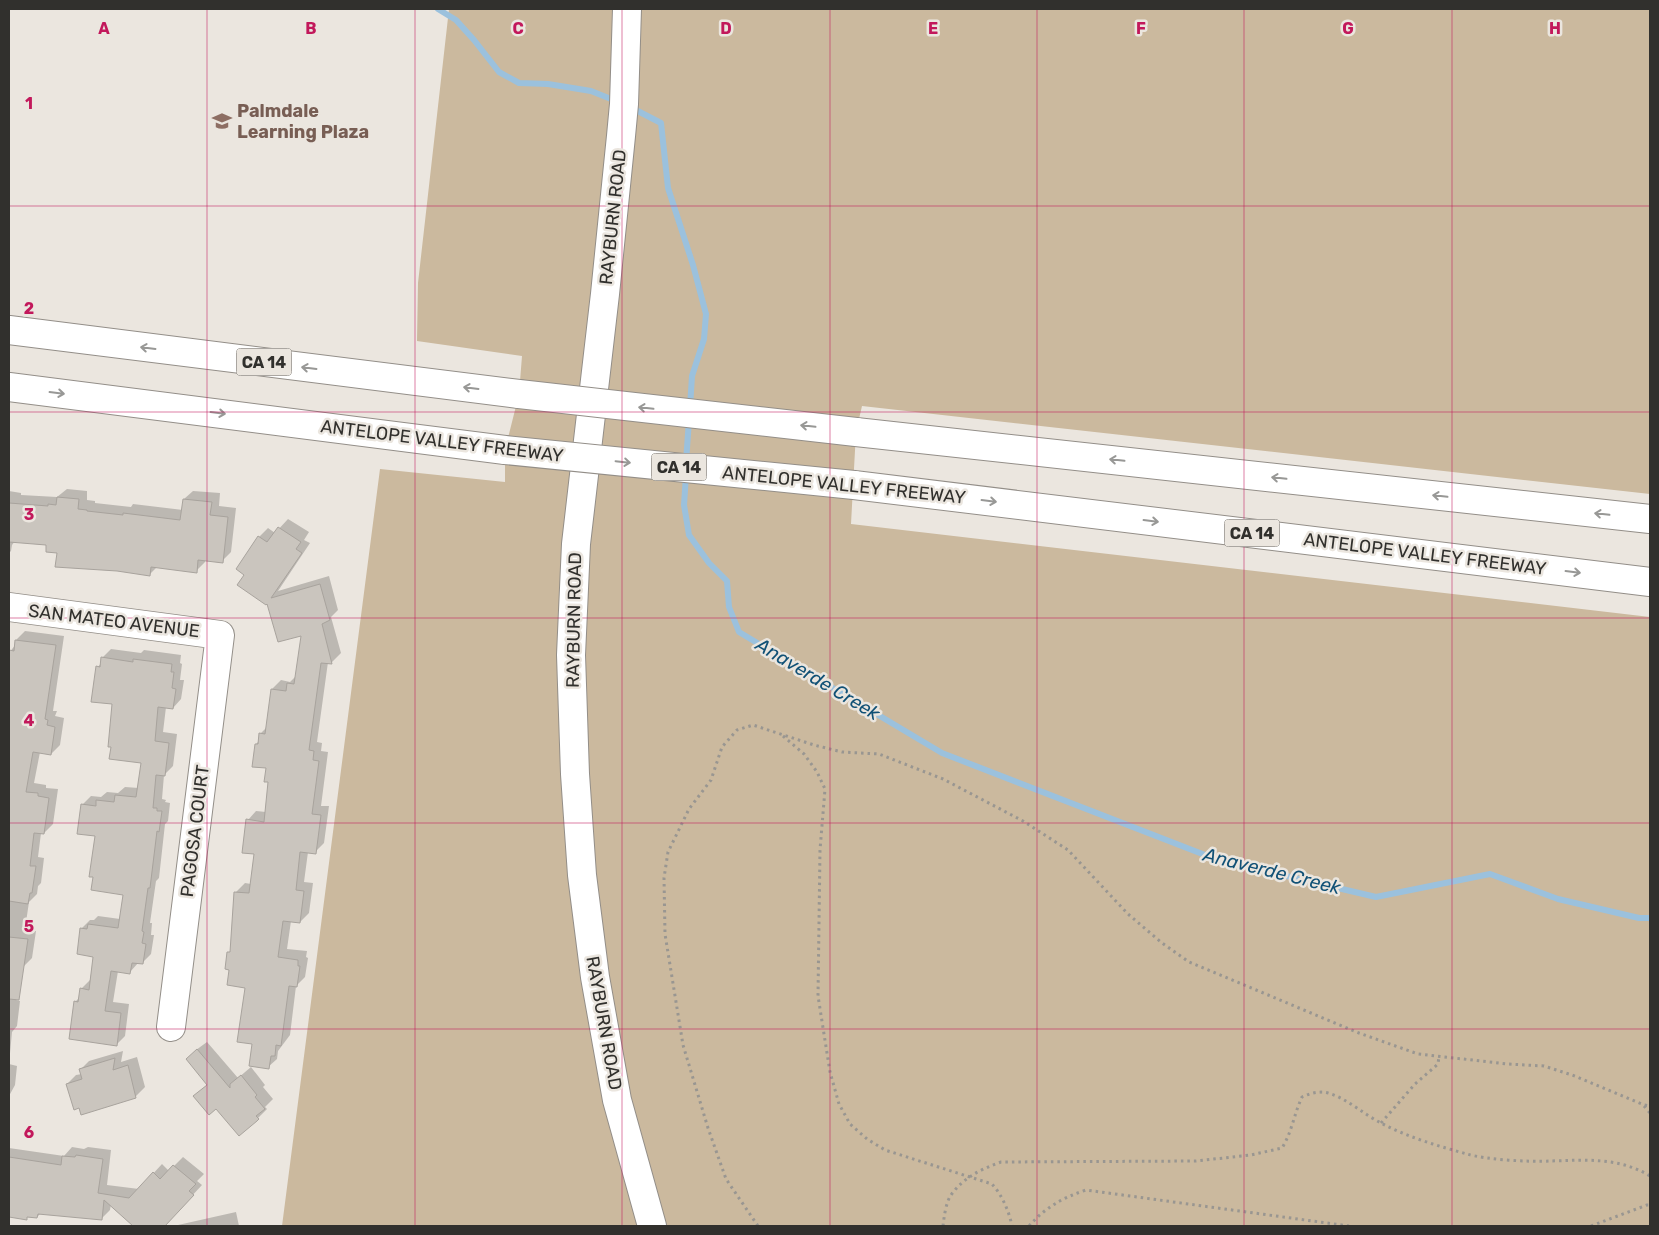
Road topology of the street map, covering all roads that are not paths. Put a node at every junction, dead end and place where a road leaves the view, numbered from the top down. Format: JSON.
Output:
{"nodes":[{"id":1,"x":627,"y":9,"type":"edge"},
{"id":2,"x":9,"y":330,"type":"edge"},
{"id":3,"x":9,"y":387,"type":"edge"},
{"id":4,"x":1650,"y":519,"type":"edge"},
{"id":5,"x":1650,"y":582,"type":"edge"},
{"id":6,"x":9,"y":607,"type":"edge"},
{"id":7,"x":220,"y":634,"type":"joint"},
{"id":8,"x":171,"y":1027,"type":"dead end"},
{"id":9,"x":652,"y":1226,"type":"edge"}],
"edges":[{"from":1,"to":9,"type":"main road","name":"RAYBURN ROAD"},
{"from":4,"to":2,"type":"main road","number":"CA 14","one_way":true,"bridge":true},
{"from":3,"to":5,"type":"main road","name":"ANTELOPE VALLEY FREEWAY","number":"CA 14","one_way":true,"bridge":true},
{"from":6,"to":7,"type":"main road","name":"SAN MATEO AVENUE"},
{"from":7,"to":8,"type":"main road","name":"PAGOSA COURT"}]}
